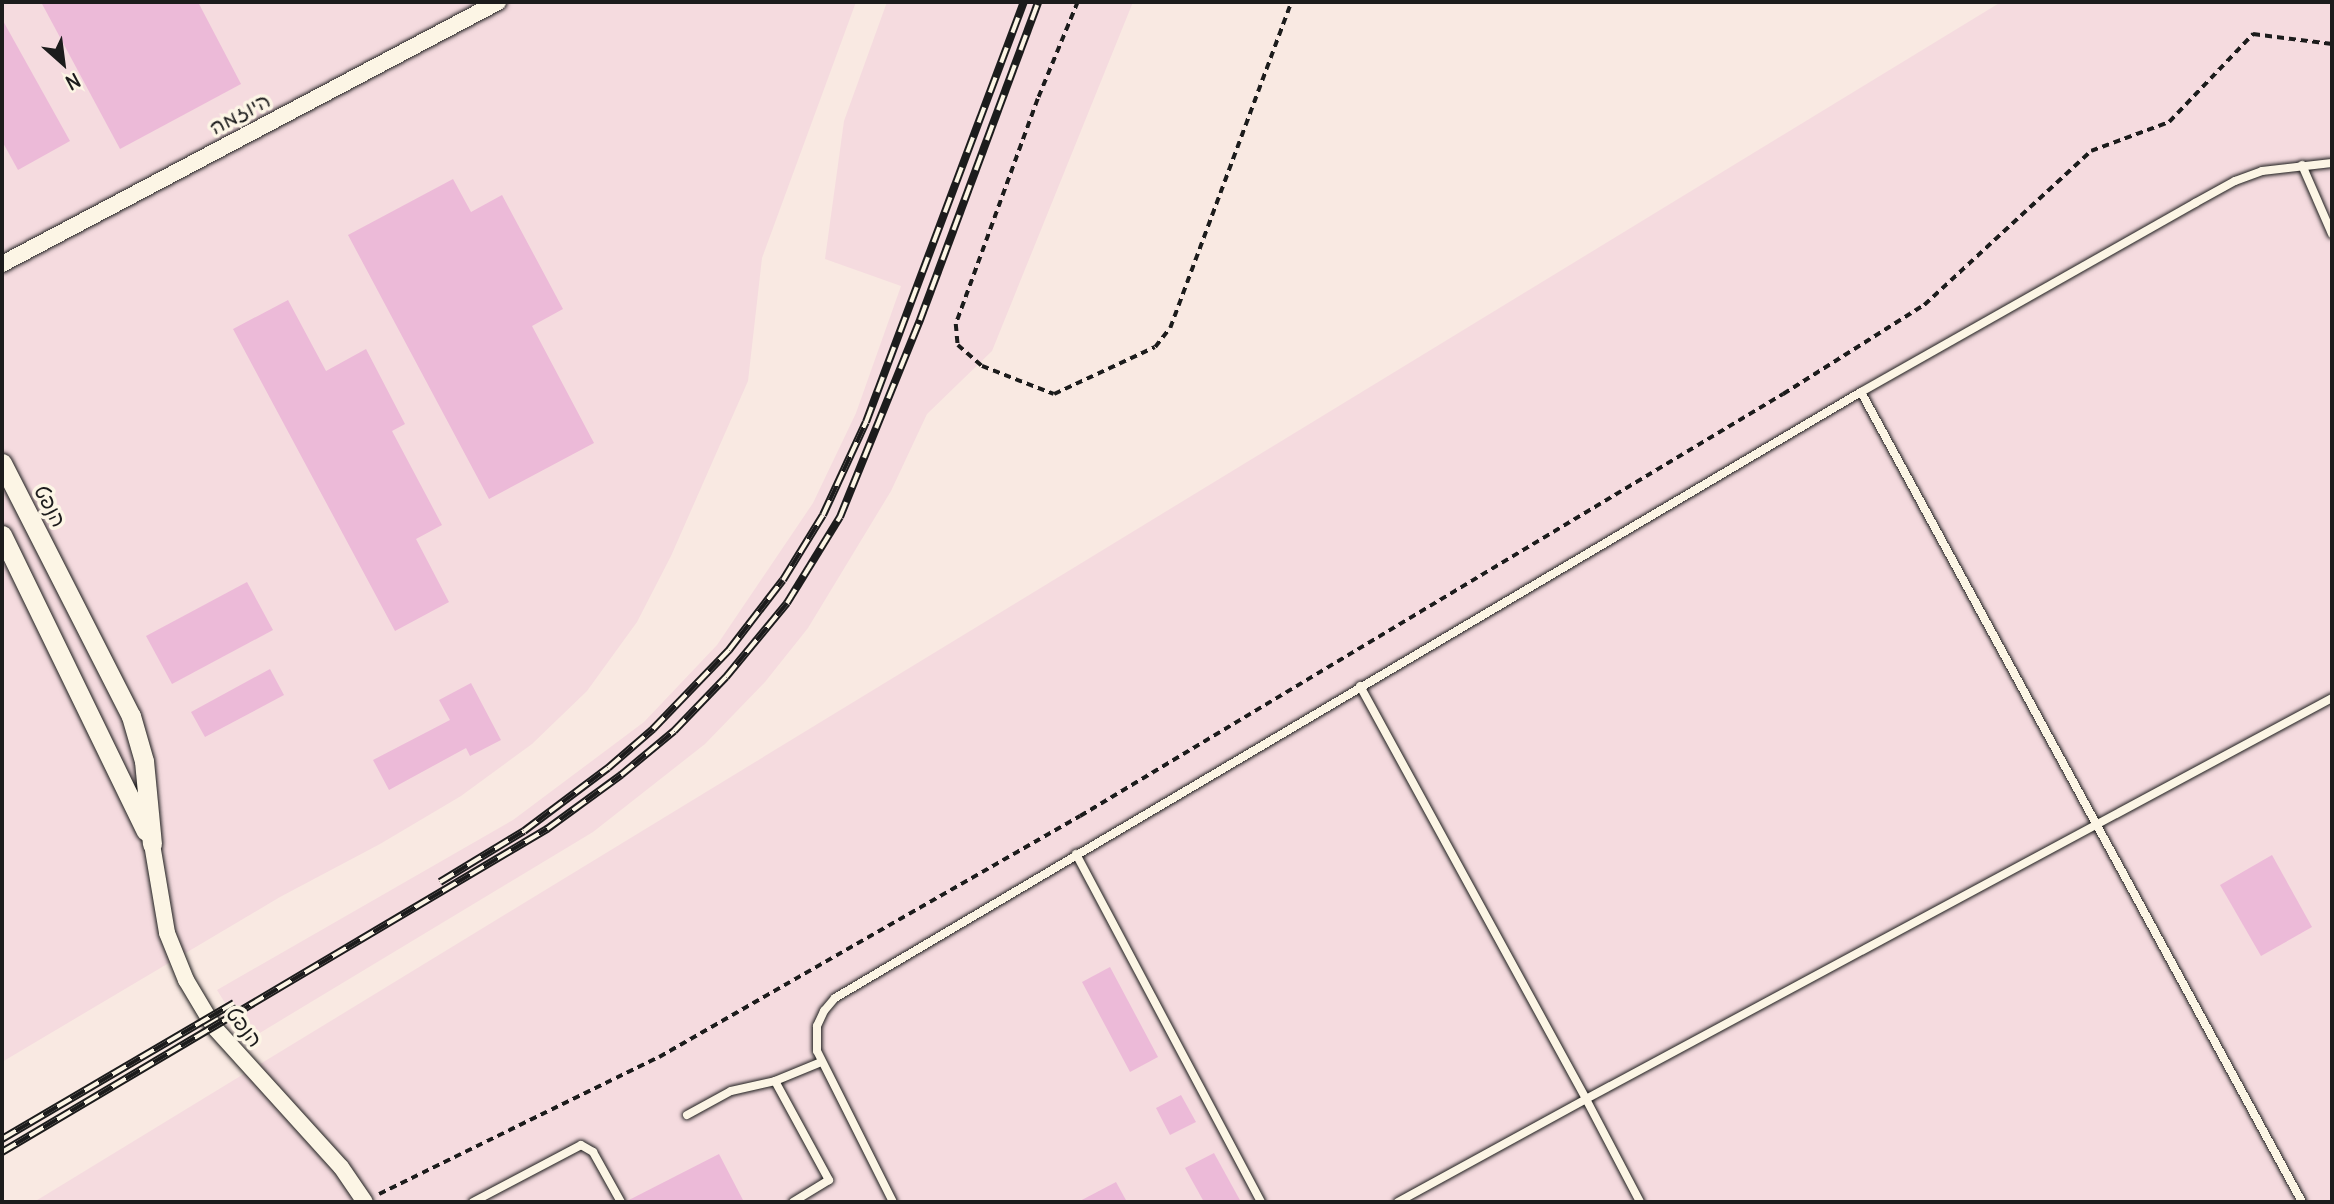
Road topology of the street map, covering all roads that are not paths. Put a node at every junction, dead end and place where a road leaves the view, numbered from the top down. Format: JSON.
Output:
{"nodes":[{"id":1,"x":498,"y":2,"type":"edge"},
{"id":2,"x":2332,"y":163,"type":"edge"},
{"id":3,"x":2302,"y":165,"type":"junction"},
{"id":4,"x":2332,"y":211,"type":"edge"},
{"id":5,"x":2323,"y":212,"type":"junction"},
{"id":6,"x":2332,"y":234,"type":"edge"},
{"id":7,"x":2,"y":264,"type":"edge"},
{"id":8,"x":1861,"y":392,"type":"junction"},
{"id":9,"x":2,"y":463,"type":"edge"},
{"id":10,"x":2,"y":535,"type":"edge"},
{"id":11,"x":1360,"y":686,"type":"junction"},
{"id":12,"x":2332,"y":698,"type":"edge"},
{"id":13,"x":2098,"y":823,"type":"junction"},
{"id":14,"x":152,"y":845,"type":"junction"},
{"id":15,"x":1076,"y":854,"type":"junction"},
{"id":16,"x":821,"y":1062,"type":"junction"},
{"id":17,"x":775,"y":1081,"type":"junction"},
{"id":18,"x":1586,"y":1099,"type":"junction"},
{"id":19,"x":687,"y":1115,"type":"dead end"},
{"id":20,"x":365,"y":1202,"type":"edge"},
{"id":21,"x":473,"y":1202,"type":"edge"},
{"id":22,"x":621,"y":1202,"type":"edge"},
{"id":23,"x":793,"y":1202,"type":"edge"},
{"id":24,"x":893,"y":1202,"type":"edge"},
{"id":25,"x":1261,"y":1202,"type":"edge"},
{"id":26,"x":1398,"y":1202,"type":"edge"},
{"id":27,"x":1640,"y":1202,"type":"edge"},
{"id":28,"x":2302,"y":1202,"type":"edge"}],
"edges":[{"from":1,"to":7,"type":"street","name":"היוזמה"},
{"from":2,"to":3,"type":"lane"},
{"from":3,"to":5,"type":"lane"},
{"from":3,"to":8,"type":"lane"},
{"from":4,"to":5,"type":"lane"},
{"from":5,"to":6,"type":"lane"},
{"from":8,"to":11,"type":"lane"},
{"from":8,"to":13,"type":"lane"},
{"from":9,"to":14,"type":"street","name":"הנפט"},
{"from":10,"to":14,"type":"street","name":"הנפט"},
{"from":11,"to":15,"type":"lane"},
{"from":11,"to":18,"type":"lane"},
{"from":12,"to":13,"type":"lane"},
{"from":13,"to":18,"type":"lane"},
{"from":13,"to":28,"type":"lane"},
{"from":14,"to":20,"type":"street","name":"הנפט"},
{"from":15,"to":16,"type":"lane"},
{"from":15,"to":25,"type":"lane"},
{"from":16,"to":17,"type":"lane"},
{"from":16,"to":24,"type":"lane"},
{"from":17,"to":19,"type":"lane"},
{"from":17,"to":23,"type":"lane"},
{"from":18,"to":26,"type":"lane"},
{"from":18,"to":27,"type":"lane"},
{"from":21,"to":22,"type":"lane"}]}
